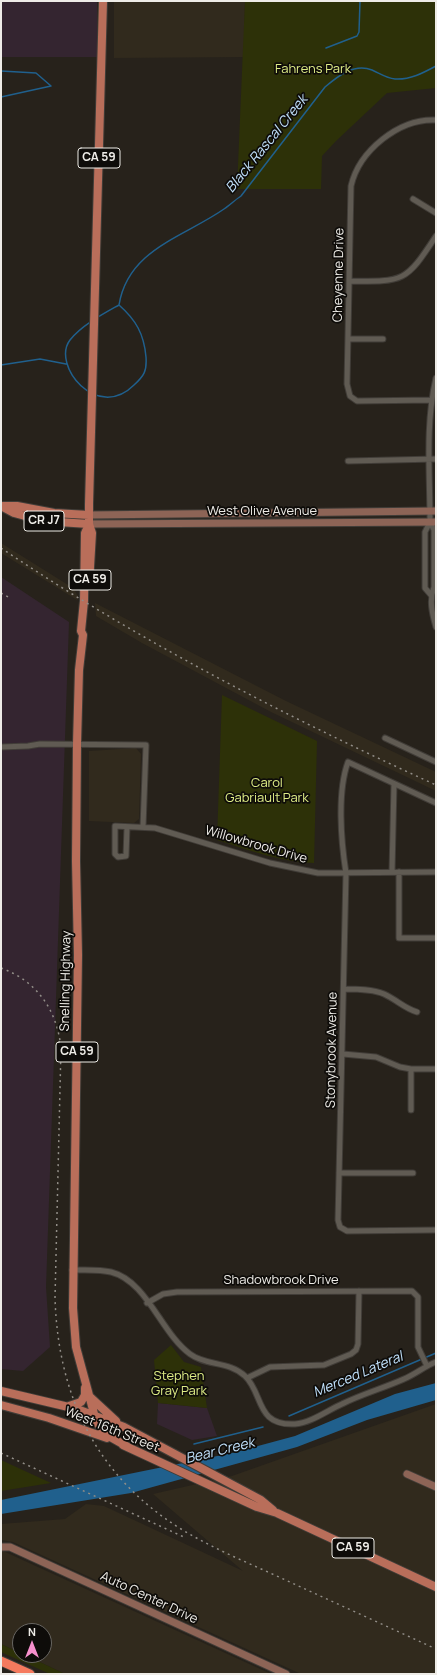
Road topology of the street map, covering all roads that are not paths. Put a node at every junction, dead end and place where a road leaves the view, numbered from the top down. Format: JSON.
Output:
{"nodes":[{"id":1,"x":103,"y":1,"type":"edge"},
{"id":2,"x":436,"y":120,"type":"edge"},
{"id":3,"x":413,"y":199,"type":"dead end"},
{"id":4,"x":436,"y":213,"type":"edge"},
{"id":5,"x":436,"y":236,"type":"edge"},
{"id":6,"x":350,"y":281,"type":"junction"},
{"id":7,"x":349,"y":339,"type":"junction"},
{"id":8,"x":383,"y":339,"type":"dead end"},
{"id":9,"x":436,"y":378,"type":"edge"},
{"id":10,"x":432,"y":400,"type":"junction"},
{"id":11,"x":429,"y":459,"type":"junction"},
{"id":12,"x":436,"y":459,"type":"edge"},
{"id":13,"x":348,"y":461,"type":"dead end"},
{"id":14,"x":2,"y":506,"type":"edge"},
{"id":15,"x":433,"y":511,"type":"edge"},
{"id":16,"x":271,"y":512,"type":"junction"},
{"id":17,"x":89,"y":515,"type":"junction"},
{"id":18,"x":433,"y":522,"type":"edge"},
{"id":19,"x":236,"y":523,"type":"junction"},
{"id":20,"x":89,"y":524,"type":"junction"},
{"id":21,"x":431,"y":595,"type":"junction"},
{"id":22,"x":436,"y":627,"type":"edge"},
{"id":23,"x":385,"y":738,"type":"dead end"},
{"id":24,"x":77,"y":744,"type":"junction"},
{"id":25,"x":1,"y":747,"type":"edge"},
{"id":26,"x":436,"y":762,"type":"edge"},
{"id":27,"x":394,"y":784,"type":"junction"},
{"id":28,"x":436,"y":803,"type":"edge"},
{"id":29,"x":127,"y":827,"type":"junction"},
{"id":30,"x":143,"y":827,"type":"junction"},
{"id":31,"x":392,"y":872,"type":"junction"},
{"id":32,"x":399,"y":872,"type":"junction"},
{"id":33,"x":436,"y":872,"type":"edge"},
{"id":34,"x":346,"y":873,"type":"junction"},
{"id":35,"x":436,"y":938,"type":"edge"},
{"id":36,"x":344,"y":989,"type":"junction"},
{"id":37,"x":417,"y":1012,"type":"dead end"},
{"id":38,"x":343,"y":1054,"type":"junction"},
{"id":39,"x":411,"y":1069,"type":"junction"},
{"id":40,"x":436,"y":1069,"type":"edge"},
{"id":41,"x":411,"y":1110,"type":"dead end"},
{"id":42,"x":339,"y":1173,"type":"junction"},
{"id":43,"x":413,"y":1173,"type":"dead end"},
{"id":44,"x":436,"y":1230,"type":"edge"},
{"id":45,"x":72,"y":1270,"type":"junction"},
{"id":46,"x":359,"y":1291,"type":"junction"},
{"id":47,"x":147,"y":1302,"type":"junction"},
{"id":48,"x":436,"y":1362,"type":"edge"},
{"id":49,"x":426,"y":1366,"type":"junction"},
{"id":50,"x":84,"y":1377,"type":"junction"},
{"id":51,"x":247,"y":1378,"type":"junction"},
{"id":52,"x":1,"y":1391,"type":"edge"},
{"id":53,"x":90,"y":1396,"type":"junction"},
{"id":54,"x":1,"y":1405,"type":"edge"},
{"id":55,"x":65,"y":1406,"type":"junction"},
{"id":56,"x":20,"y":1409,"type":"junction"},
{"id":57,"x":95,"y":1417,"type":"junction"},
{"id":58,"x":124,"y":1427,"type":"junction"},
{"id":59,"x":128,"y":1446,"type":"junction"},
{"id":60,"x":407,"y":1474,"type":"dead end"},
{"id":61,"x":436,"y":1487,"type":"edge"},
{"id":62,"x":277,"y":1513,"type":"junction"},
{"id":63,"x":1,"y":1547,"type":"edge"},
{"id":64,"x":436,"y":1587,"type":"edge"},
{"id":65,"x":1,"y":1661,"type":"edge"},
{"id":66,"x":30,"y":1674,"type":"edge"},
{"id":67,"x":286,"y":1674,"type":"edge"}],
"edges":[{"from":1,"to":17,"type":"main road","number":"CA 59"},
{"from":2,"to":6,"type":"street","name":"Cheyenne Drive"},
{"from":3,"to":4,"type":"street"},
{"from":5,"to":6,"type":"street"},
{"from":6,"to":7,"type":"street","name":"Cheyenne Drive"},
{"from":7,"to":8,"type":"street"},
{"from":7,"to":10,"type":"street","name":"Cheyenne Drive"},
{"from":9,"to":10,"type":"street"},
{"from":10,"to":11,"type":"street"},
{"from":11,"to":12,"type":"street"},
{"from":11,"to":13,"type":"street"},
{"from":11,"to":15,"type":"street"},
{"from":14,"to":17,"type":"main road","number":"CR J7"},
{"from":14,"to":20,"type":"main road","number":"CR J7"},
{"from":15,"to":16,"type":"main road","name":"West Olive Avenue"},
{"from":15,"to":18,"type":"street"},
{"from":16,"to":17,"type":"main road","name":"West Olive Avenue"},
{"from":16,"to":19,"type":"main road"},
{"from":17,"to":20,"type":"main road","name":"Snelling Highway","number":"CA 59"},
{"from":18,"to":19,"type":"main road","name":"West Olive Avenue"},
{"from":18,"to":21,"type":"street"},
{"from":18,"to":21,"type":"street"},
{"from":19,"to":20,"type":"main road","name":"West Olive Avenue"},
{"from":20,"to":24,"type":"main road","name":"Snelling Highway","number":"CA 59"},
{"from":21,"to":22,"type":"street"},
{"from":23,"to":26,"type":"street"},
{"from":24,"to":25,"type":"street"},
{"from":24,"to":30,"type":"street"},
{"from":24,"to":45,"type":"main road","name":"Snelling Highway","number":"CA 59"},
{"from":27,"to":28,"type":"street"},
{"from":27,"to":31,"type":"street"},
{"from":27,"to":34,"type":"street","name":"Stonybrook Avenue"},
{"from":29,"to":29,"type":"street"},
{"from":29,"to":30,"type":"street","name":"Willowbrook Drive"},
{"from":30,"to":34,"type":"street","name":"Willowbrook Drive"},
{"from":31,"to":32,"type":"street","name":"Willowbrook Drive"},
{"from":31,"to":34,"type":"street","name":"Willowbrook Drive"},
{"from":32,"to":33,"type":"street","name":"Willowbrook Drive"},
{"from":32,"to":35,"type":"street"},
{"from":34,"to":36,"type":"street","name":"Stonybrook Avenue"},
{"from":36,"to":37,"type":"street"},
{"from":36,"to":38,"type":"street","name":"Stonybrook Avenue"},
{"from":38,"to":39,"type":"street"},
{"from":38,"to":42,"type":"street","name":"Stonybrook Avenue"},
{"from":39,"to":40,"type":"street"},
{"from":39,"to":41,"type":"street"},
{"from":42,"to":43,"type":"street"},
{"from":42,"to":44,"type":"street","name":"Stonybrook Avenue"},
{"from":45,"to":47,"type":"street"},
{"from":45,"to":50,"type":"main road","name":"Snelling Highway","number":"CA 59"},
{"from":46,"to":47,"type":"street","name":"Shadowbrook Drive"},
{"from":46,"to":49,"type":"street","name":"Shadowbrook Drive"},
{"from":46,"to":51,"type":"street"},
{"from":47,"to":51,"type":"street"},
{"from":48,"to":49,"type":"street"},
{"from":49,"to":51,"type":"street"},
{"from":50,"to":53,"type":"main road","name":"Snelling Highway","number":"CA 59"},
{"from":50,"to":55,"type":"main road"},
{"from":52,"to":55,"type":"main road","name":"West 16th Street"},
{"from":53,"to":57,"type":"main road","name":"Snelling Highway","number":"CA 59"},
{"from":53,"to":58,"type":"main road","number":"CA 59"},
{"from":54,"to":56,"type":"main road","name":"West 16th Street"},
{"from":55,"to":57,"type":"main road","name":"West 16th Street"},
{"from":56,"to":57,"type":"main road"},
{"from":56,"to":59,"type":"main road","name":"West 16th Street"},
{"from":57,"to":58,"type":"main road","name":"West 16th Street"},
{"from":57,"to":59,"type":"main road","number":"CA 59"},
{"from":58,"to":62,"type":"main road","name":"West 16th Street","number":"CA 59"},
{"from":59,"to":62,"type":"main road","name":"West 16th Street","number":"CA 59"},
{"from":60,"to":61,"type":"main road"},
{"from":62,"to":64,"type":"main road","name":"West 16th Street","number":"CA 59"},
{"from":63,"to":67,"type":"main road","name":"Auto Center Drive"},
{"from":65,"to":66,"type":"highway"}]}
